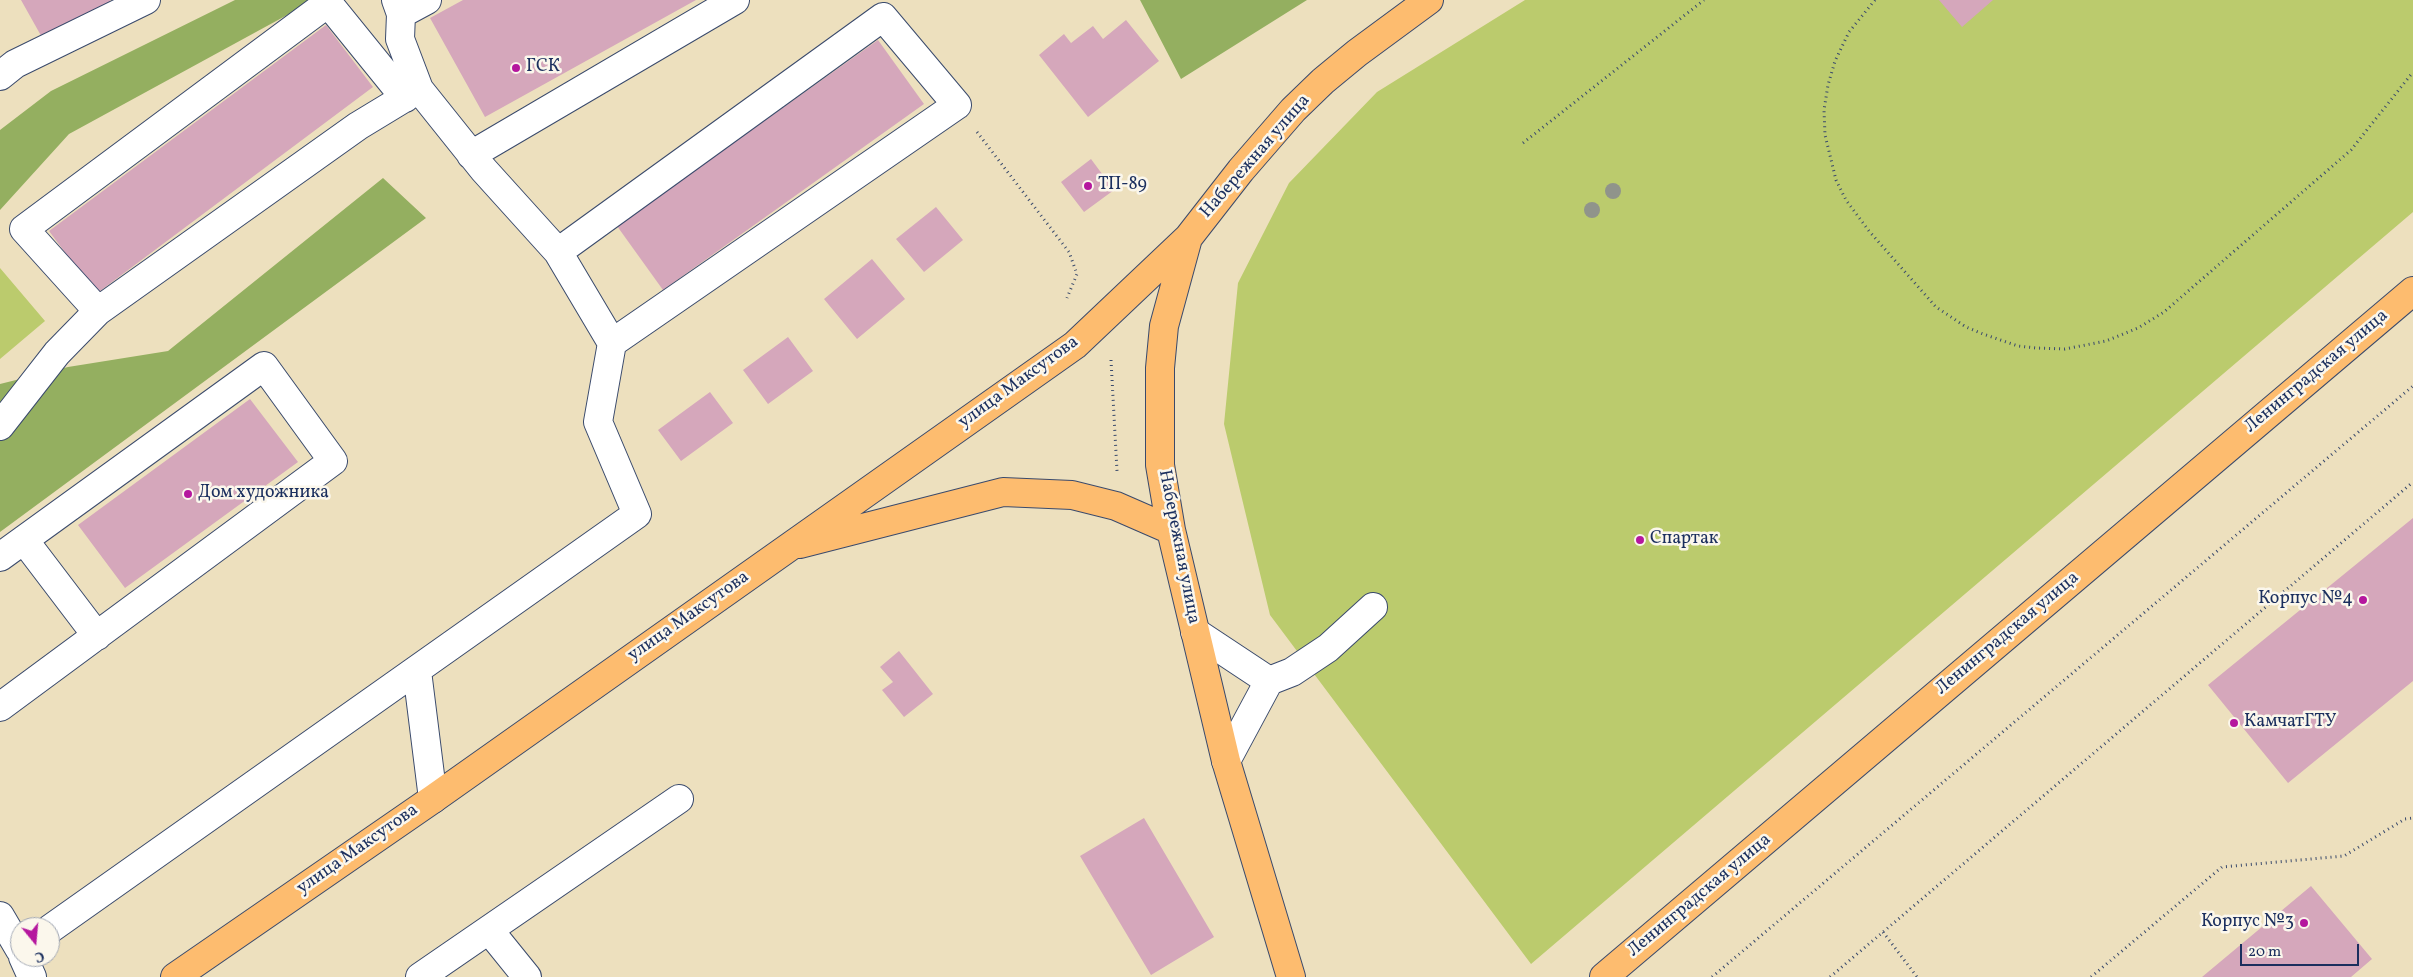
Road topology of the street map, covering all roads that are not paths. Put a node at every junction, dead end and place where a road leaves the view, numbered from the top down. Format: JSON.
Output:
{"nodes":[{"id":1,"x":146,"y":0,"type":"edge"},
{"id":2,"x":427,"y":0,"type":"edge"},
{"id":3,"x":735,"y":0,"type":"edge"},
{"id":4,"x":1429,"y":0,"type":"edge"},
{"id":5,"x":398,"y":7,"type":"edge"},
{"id":6,"x":0,"y":76,"type":"edge"},
{"id":7,"x":412,"y":94,"type":"junction"},
{"id":8,"x":471,"y":154,"type":"junction"},
{"id":9,"x":1188,"y":238,"type":"junction"},
{"id":10,"x":558,"y":252,"type":"junction"},
{"id":11,"x":2413,"y":290,"type":"edge"},
{"id":12,"x":98,"y":311,"type":"junction"},
{"id":13,"x":612,"y":343,"type":"junction"},
{"id":14,"x":0,"y":426,"type":"edge"},
{"id":15,"x":1171,"y":530,"type":"junction"},
{"id":16,"x":24,"y":540,"type":"junction"},
{"id":17,"x":784,"y":549,"type":"junction"},
{"id":18,"x":0,"y":557,"type":"edge"},
{"id":19,"x":1373,"y":607,"type":"dead end"},
{"id":20,"x":1195,"y":632,"type":"junction"},
{"id":21,"x":97,"y":636,"type":"junction"},
{"id":22,"x":417,"y":671,"type":"junction"},
{"id":23,"x":1269,"y":682,"type":"junction"},
{"id":24,"x":0,"y":707,"type":"edge"},
{"id":25,"x":1226,"y":761,"type":"junction"},
{"id":26,"x":433,"y":798,"type":"junction"},
{"id":27,"x":679,"y":799,"type":"dead end"},
{"id":28,"x":0,"y":916,"type":"edge"},
{"id":29,"x":60,"y":922,"type":"edge"},
{"id":30,"x":489,"y":930,"type":"junction"},
{"id":31,"x":10,"y":934,"type":"edge"},
{"id":32,"x":175,"y":977,"type":"edge"},
{"id":33,"x":420,"y":977,"type":"edge"},
{"id":34,"x":527,"y":977,"type":"edge"},
{"id":35,"x":1291,"y":977,"type":"edge"},
{"id":36,"x":1604,"y":977,"type":"edge"}],
"edges":[{"from":1,"to":6,"type":"street"},
{"from":2,"to":5,"type":"street"},
{"from":3,"to":8,"type":"street"},
{"from":4,"to":9,"type":"main road","name":"Набережная улица"},
{"from":5,"to":7,"type":"street"},
{"from":7,"to":8,"type":"street"},
{"from":7,"to":12,"type":"street"},
{"from":7,"to":12,"type":"street"},
{"from":8,"to":10,"type":"street"},
{"from":9,"to":15,"type":"main road","name":"Набережная улица"},
{"from":9,"to":17,"type":"main road","name":"улица Максутова"},
{"from":10,"to":13,"type":"street"},
{"from":10,"to":13,"type":"street"},
{"from":11,"to":36,"type":"main road","name":"Ленинградская улица"},
{"from":12,"to":14,"type":"street"},
{"from":13,"to":22,"type":"street"},
{"from":15,"to":17,"type":"main road"},
{"from":15,"to":20,"type":"main road","name":"Набережная улица"},
{"from":16,"to":18,"type":"street"},
{"from":16,"to":21,"type":"street"},
{"from":16,"to":21,"type":"street"},
{"from":17,"to":26,"type":"main road","name":"улица Максутова"},
{"from":19,"to":23,"type":"street"},
{"from":20,"to":23,"type":"street"},
{"from":20,"to":25,"type":"main road","name":"Набережная улица"},
{"from":21,"to":24,"type":"street"},
{"from":22,"to":26,"type":"street"},
{"from":22,"to":29,"type":"street"},
{"from":23,"to":25,"type":"street"},
{"from":25,"to":35,"type":"main road","name":"Набережная улица"},
{"from":26,"to":32,"type":"main road","name":"улица Максутова"},
{"from":27,"to":30,"type":"street"},
{"from":28,"to":31,"type":"street"},
{"from":30,"to":33,"type":"street"},
{"from":30,"to":34,"type":"street"}]}
